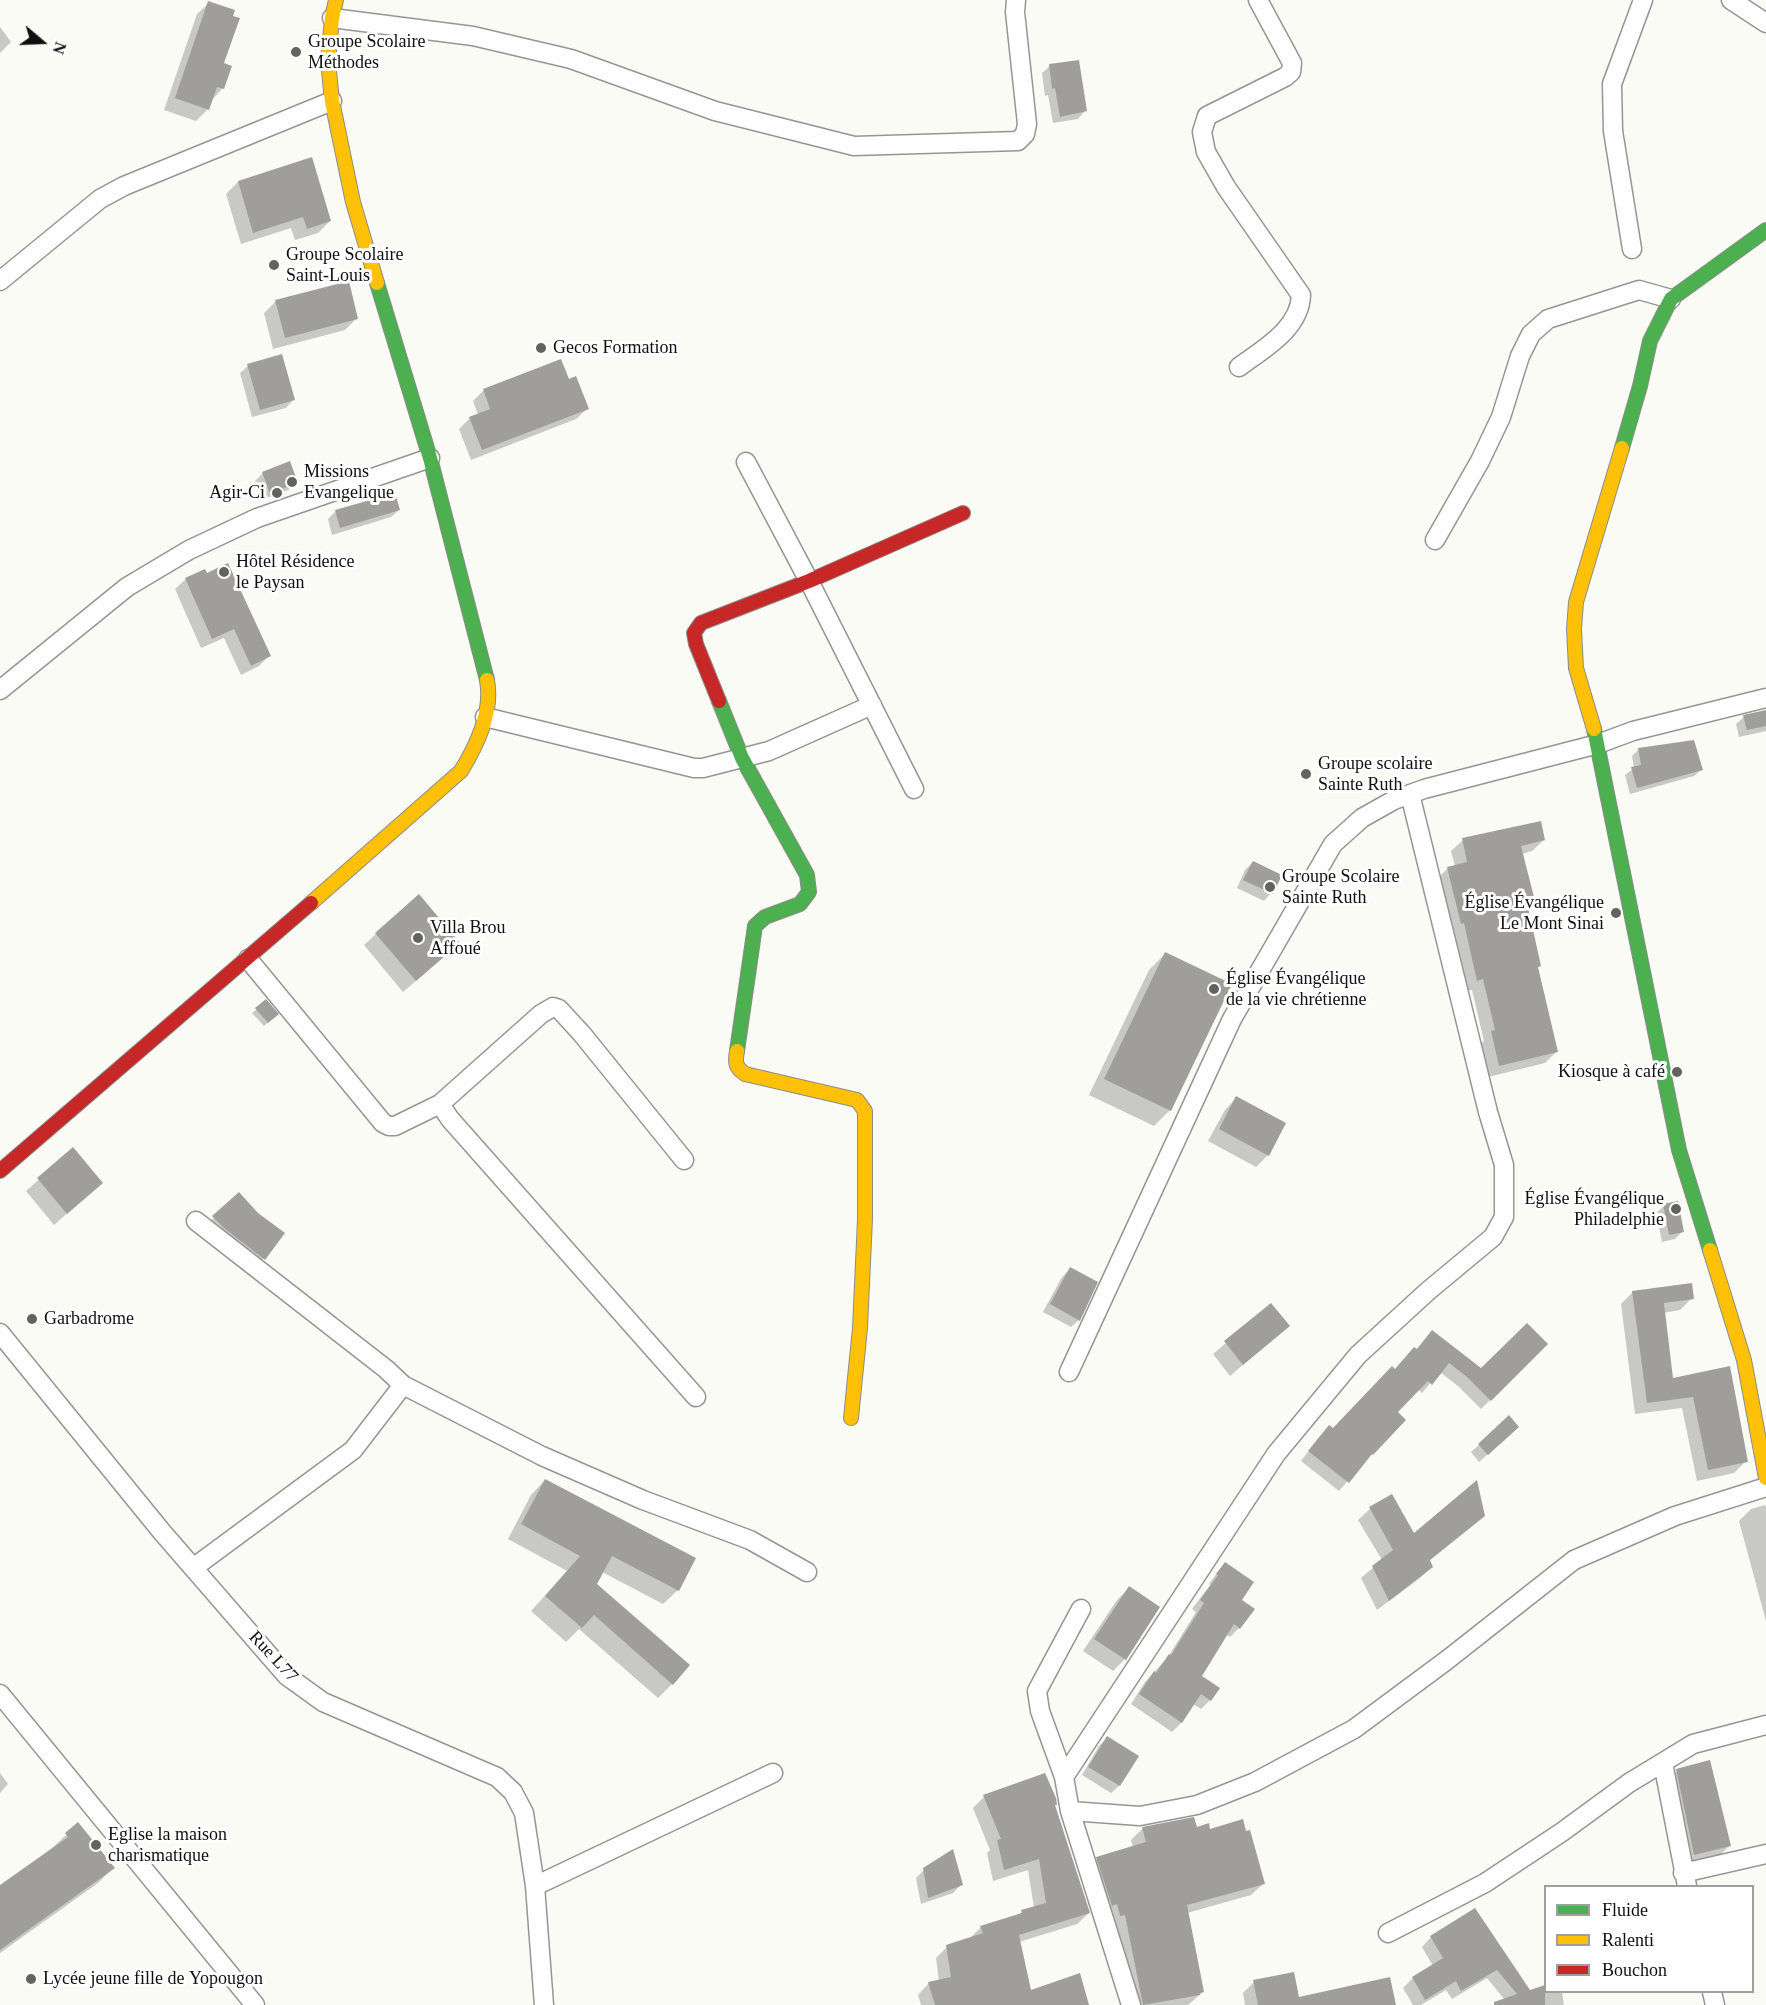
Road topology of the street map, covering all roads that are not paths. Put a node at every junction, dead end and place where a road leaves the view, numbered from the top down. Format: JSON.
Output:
{"nodes":[{"id":1,"x":336,"y":0,"type":"edge"},
{"id":2,"x":1016,"y":0,"type":"edge"},
{"id":3,"x":1258,"y":0,"type":"edge"},
{"id":4,"x":1643,"y":0,"type":"edge"},
{"id":5,"x":1731,"y":0,"type":"edge"},
{"id":6,"x":332,"y":18,"type":"junction"},
{"id":7,"x":1766,"y":23,"type":"edge"},
{"id":8,"x":332,"y":101,"type":"junction"},
{"id":9,"x":1766,"y":230,"type":"edge"},
{"id":10,"x":1632,"y":249,"type":"dead end"},
{"id":11,"x":0,"y":281,"type":"edge"},
{"id":12,"x":1671,"y":299,"type":"junction"},
{"id":13,"x":1239,"y":367,"type":"dead end"},
{"id":14,"x":430,"y":458,"type":"junction"},
{"id":15,"x":746,"y":462,"type":"dead end"},
{"id":16,"x":963,"y":513,"type":"dead end"},
{"id":17,"x":1435,"y":540,"type":"dead end"},
{"id":18,"x":809,"y":581,"type":"junction"},
{"id":19,"x":0,"y":690,"type":"edge"},
{"id":20,"x":1766,"y":698,"type":"edge"},
{"id":21,"x":872,"y":705,"type":"junction"},
{"id":22,"x":485,"y":717,"type":"junction"},
{"id":23,"x":1598,"y":744,"type":"junction"},
{"id":24,"x":742,"y":758,"type":"junction"},
{"id":25,"x":914,"y":789,"type":"dead end"},
{"id":26,"x":1410,"y":794,"type":"junction"},
{"id":27,"x":249,"y":959,"type":"junction"},
{"id":28,"x":440,"y":1104,"type":"junction"},
{"id":29,"x":684,"y":1160,"type":"dead end"},
{"id":30,"x":0,"y":1171,"type":"edge"},
{"id":31,"x":196,"y":1221,"type":"dead end"},
{"id":32,"x":0,"y":1333,"type":"edge"},
{"id":33,"x":1069,"y":1372,"type":"dead end"},
{"id":34,"x":403,"y":1385,"type":"junction"},
{"id":35,"x":696,"y":1397,"type":"dead end"},
{"id":36,"x":851,"y":1418,"type":"dead end"},
{"id":37,"x":1766,"y":1478,"type":"edge"},
{"id":38,"x":1766,"y":1487,"type":"edge"},
{"id":39,"x":193,"y":1568,"type":"junction"},
{"id":40,"x":807,"y":1572,"type":"dead end"},
{"id":41,"x":1081,"y":1609,"type":"dead end"},
{"id":42,"x":0,"y":1694,"type":"edge"},
{"id":43,"x":1766,"y":1725,"type":"edge"},
{"id":44,"x":1663,"y":1763,"type":"junction"},
{"id":45,"x":773,"y":1773,"type":"dead end"},
{"id":46,"x":1064,"y":1777,"type":"junction"},
{"id":47,"x":1070,"y":1812,"type":"junction"},
{"id":48,"x":1766,"y":1854,"type":"edge"},
{"id":49,"x":1685,"y":1880,"type":"edge"},
{"id":50,"x":535,"y":1886,"type":"junction"},
{"id":51,"x":1388,"y":1933,"type":"dead end"},
{"id":52,"x":255,"y":2005,"type":"edge"},
{"id":53,"x":544,"y":2005,"type":"edge"},
{"id":54,"x":1131,"y":2005,"type":"edge"}],
"edges":[{"from":1,"to":6,"type":"street"},
{"from":2,"to":6,"type":"street"},
{"from":3,"to":13,"type":"street"},
{"from":4,"to":10,"type":"street"},
{"from":5,"to":7,"type":"street"},
{"from":6,"to":8,"type":"street"},
{"from":8,"to":11,"type":"street"},
{"from":8,"to":14,"type":"street"},
{"from":9,"to":12,"type":"street"},
{"from":12,"to":17,"type":"street"},
{"from":12,"to":23,"type":"street"},
{"from":14,"to":19,"type":"street"},
{"from":14,"to":22,"type":"street"},
{"from":15,"to":18,"type":"street"},
{"from":16,"to":18,"type":"street"},
{"from":18,"to":21,"type":"street"},
{"from":18,"to":24,"type":"street"},
{"from":20,"to":23,"type":"street"},
{"from":21,"to":24,"type":"street"},
{"from":21,"to":25,"type":"street"},
{"from":22,"to":24,"type":"street"},
{"from":22,"to":27,"type":"street"},
{"from":23,"to":26,"type":"street"},
{"from":23,"to":37,"type":"street"},
{"from":24,"to":36,"type":"street"},
{"from":26,"to":33,"type":"street"},
{"from":26,"to":46,"type":"street"},
{"from":27,"to":28,"type":"street"},
{"from":27,"to":30,"type":"street"},
{"from":28,"to":29,"type":"street"},
{"from":28,"to":35,"type":"street"},
{"from":31,"to":34,"type":"street"},
{"from":32,"to":39,"type":"street","name":"Rue L77"},
{"from":34,"to":39,"type":"street"},
{"from":34,"to":40,"type":"street"},
{"from":38,"to":47,"type":"street"},
{"from":39,"to":50,"type":"street","name":"Rue L77"},
{"from":41,"to":46,"type":"street"},
{"from":42,"to":52,"type":"street"},
{"from":43,"to":44,"type":"street"},
{"from":44,"to":49,"type":"street"},
{"from":44,"to":51,"type":"street"},
{"from":45,"to":50,"type":"street"},
{"from":46,"to":47,"type":"street"},
{"from":47,"to":54,"type":"street"},
{"from":48,"to":49,"type":"street"},
{"from":50,"to":53,"type":"street","name":"Rue L77"}]}
